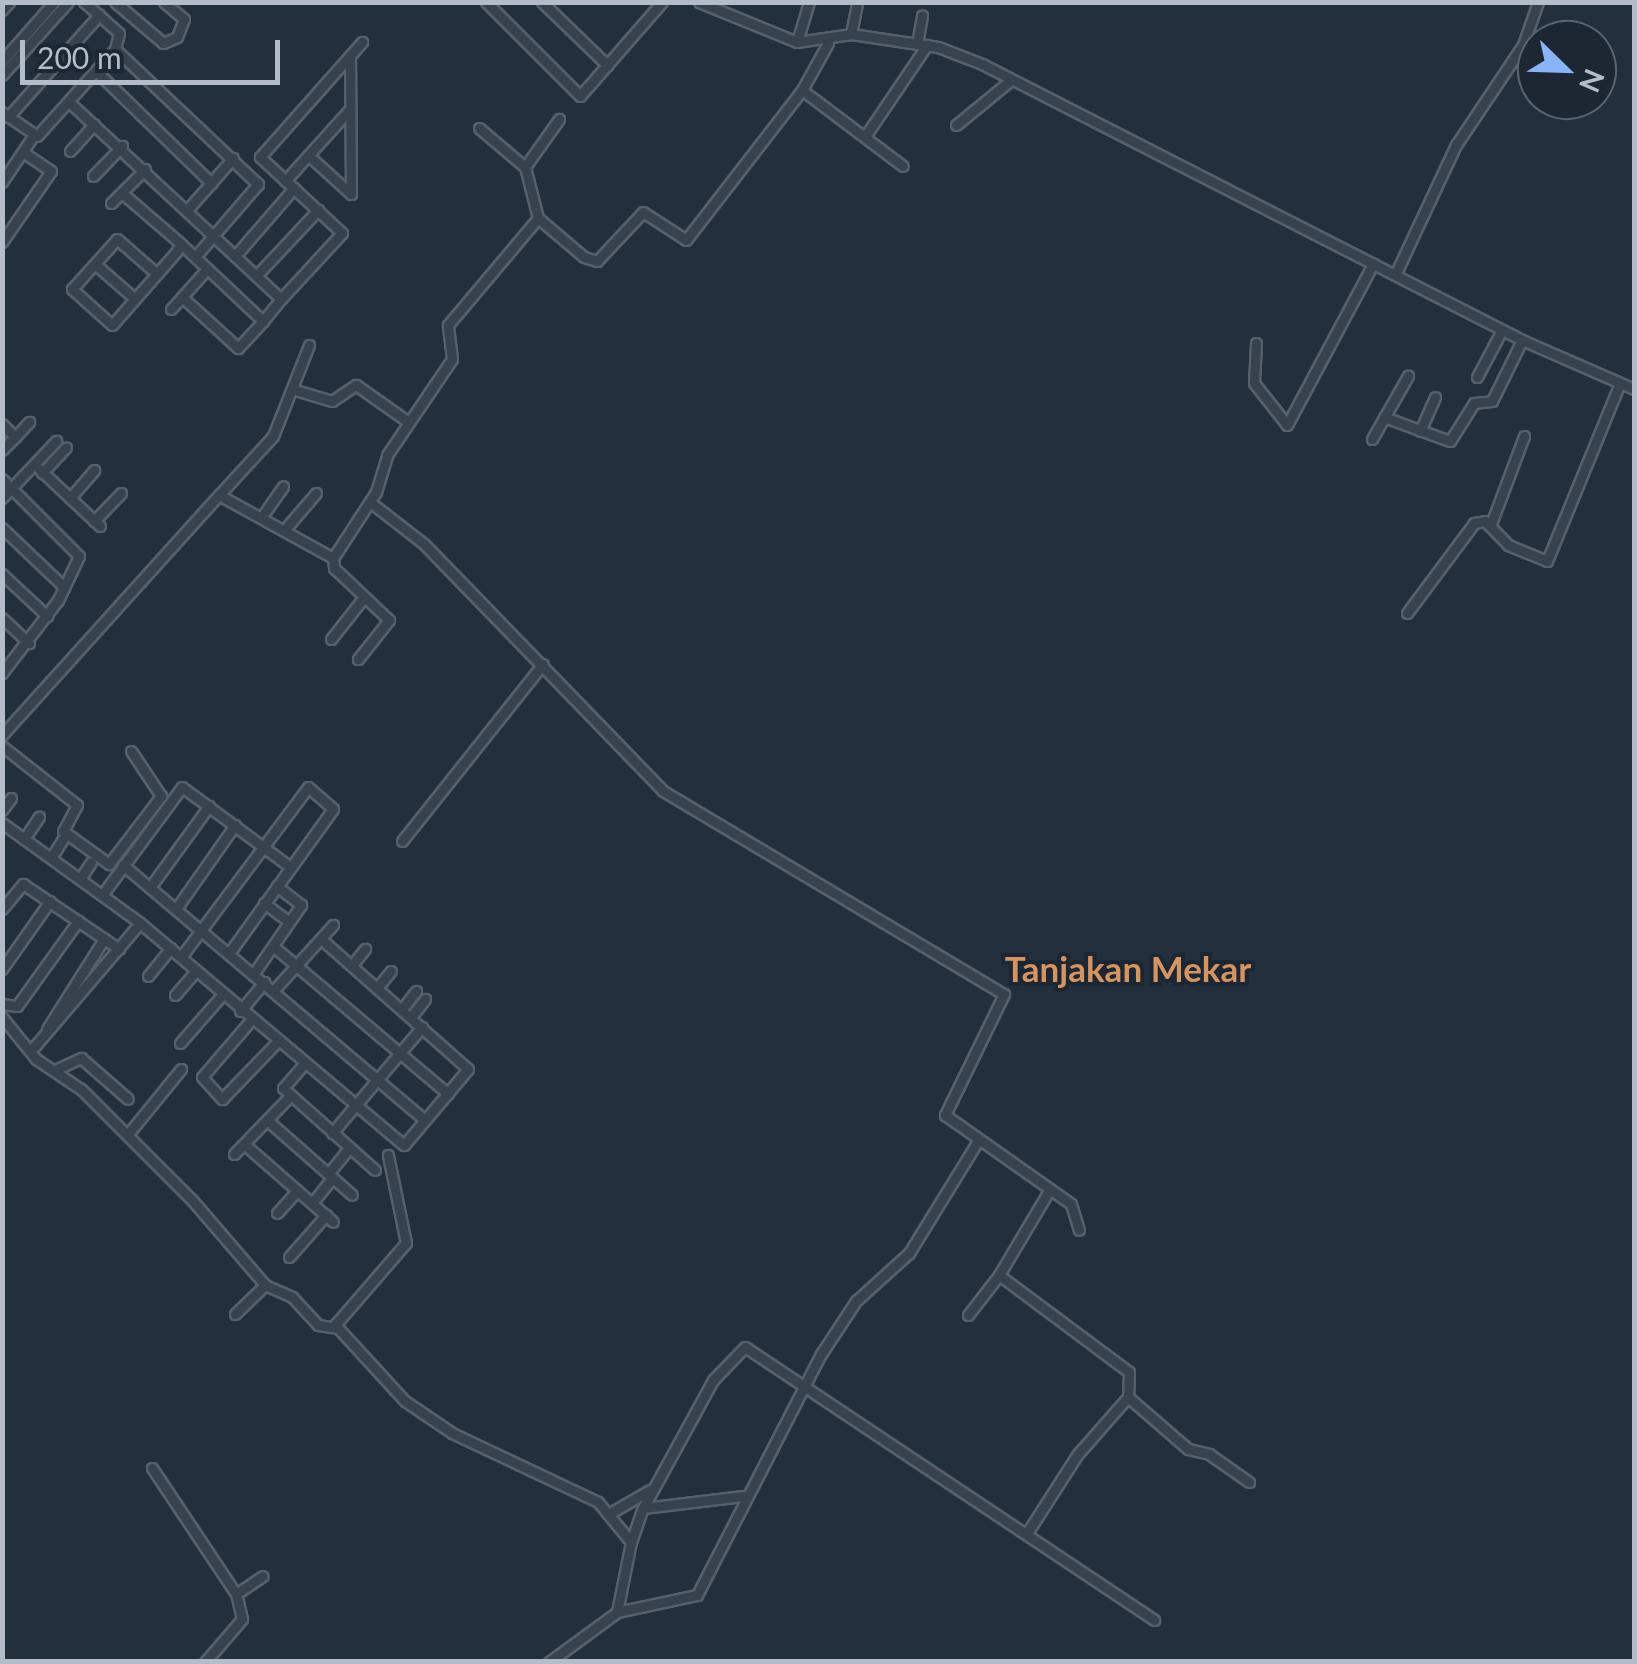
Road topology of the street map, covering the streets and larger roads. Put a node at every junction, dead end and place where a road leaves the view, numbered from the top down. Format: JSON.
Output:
{"nodes":[{"id":1,"x":10,"y":2,"type":"edge"},
{"id":2,"x":54,"y":2,"type":"edge"},
{"id":3,"x":68,"y":2,"type":"edge"},
{"id":4,"x":84,"y":2,"type":"edge"},
{"id":5,"x":115,"y":2,"type":"edge"},
{"id":6,"x":164,"y":2,"type":"edge"},
{"id":7,"x":486,"y":2,"type":"edge"},
{"id":8,"x":542,"y":2,"type":"edge"},
{"id":9,"x":662,"y":2,"type":"edge"},
{"id":10,"x":699,"y":2,"type":"edge"},
{"id":11,"x":809,"y":2,"type":"edge"},
{"id":12,"x":857,"y":2,"type":"edge"},
{"id":13,"x":1538,"y":2,"type":"edge"},
{"id":14,"x":2,"y":10,"type":"edge"},
{"id":15,"x":99,"y":14,"type":"junction"},
{"id":16,"x":922,"y":15,"type":"dead end"},
{"id":17,"x":851,"y":34,"type":"junction"},
{"id":18,"x":362,"y":42,"type":"dead end"},
{"id":19,"x":796,"y":42,"type":"junction"},
{"id":20,"x":828,"y":43,"type":"junction"},
{"id":21,"x":922,"y":44,"type":"junction"},
{"id":22,"x":115,"y":48,"type":"junction"},
{"id":23,"x":350,"y":56,"type":"junction"},
{"id":24,"x":2,"y":61,"type":"edge"},
{"id":25,"x":607,"y":64,"type":"junction"},
{"id":26,"x":96,"y":71,"type":"junction"},
{"id":27,"x":2,"y":75,"type":"edge"},
{"id":28,"x":1010,"y":80,"type":"junction"},
{"id":29,"x":802,"y":90,"type":"junction"},
{"id":30,"x":69,"y":102,"type":"junction"},
{"id":31,"x":350,"y":109,"type":"junction"},
{"id":32,"x":5,"y":114,"type":"edge"},
{"id":33,"x":559,"y":119,"type":"dead end"},
{"id":34,"x":94,"y":124,"type":"junction"},
{"id":35,"x":956,"y":125,"type":"dead end"},
{"id":36,"x":479,"y":128,"type":"dead end"},
{"id":37,"x":866,"y":135,"type":"junction"},
{"id":38,"x":33,"y":136,"type":"junction"},
{"id":39,"x":122,"y":146,"type":"junction"},
{"id":40,"x":70,"y":151,"type":"dead end"},
{"id":41,"x":22,"y":152,"type":"junction"},
{"id":42,"x":308,"y":155,"type":"junction"},
{"id":43,"x":233,"y":158,"type":"junction"},
{"id":44,"x":903,"y":166,"type":"dead end"},
{"id":45,"x":525,"y":167,"type":"junction"},
{"id":46,"x":6,"y":168,"type":"edge"},
{"id":47,"x":272,"y":168,"type":"junction"},
{"id":48,"x":145,"y":169,"type":"junction"},
{"id":49,"x":93,"y":176,"type":"dead end"},
{"id":50,"x":2,"y":182,"type":"edge"},
{"id":51,"x":211,"y":183,"type":"junction"},
{"id":52,"x":258,"y":184,"type":"junction"},
{"id":53,"x":290,"y":184,"type":"junction"},
{"id":54,"x":122,"y":193,"type":"junction"},
{"id":55,"x":110,"y":204,"type":"dead end"},
{"id":56,"x":188,"y":210,"type":"junction"},
{"id":57,"x":318,"y":210,"type":"junction"},
{"id":58,"x":538,"y":218,"type":"junction"},
{"id":59,"x":214,"y":235,"type":"junction"},
{"id":60,"x":2,"y":242,"type":"edge"},
{"id":61,"x":180,"y":244,"type":"junction"},
{"id":62,"x":236,"y":256,"type":"junction"},
{"id":63,"x":194,"y":257,"type":"junction"},
{"id":64,"x":94,"y":264,"type":"junction"},
{"id":65,"x":1373,"y":264,"type":"junction"},
{"id":66,"x":207,"y":268,"type":"junction"},
{"id":67,"x":157,"y":274,"type":"junction"},
{"id":68,"x":1396,"y":275,"type":"junction"},
{"id":69,"x":256,"y":276,"type":"junction"},
{"id":70,"x":182,"y":297,"type":"junction"},
{"id":71,"x":135,"y":299,"type":"junction"},
{"id":72,"x":281,"y":299,"type":"junction"},
{"id":73,"x":171,"y":309,"type":"dead end"},
{"id":74,"x":263,"y":321,"type":"junction"},
{"id":75,"x":1502,"y":330,"type":"junction"},
{"id":76,"x":1522,"y":340,"type":"junction"},
{"id":77,"x":1256,"y":343,"type":"dead end"},
{"id":78,"x":309,"y":346,"type":"dead end"},
{"id":79,"x":1408,"y":376,"type":"dead end"},
{"id":80,"x":1477,"y":378,"type":"dead end"},
{"id":81,"x":1620,"y":383,"type":"junction"},
{"id":82,"x":292,"y":389,"type":"junction"},
{"id":83,"x":1634,"y":389,"type":"edge"},
{"id":84,"x":1434,"y":397,"type":"dead end"},
{"id":85,"x":1384,"y":417,"type":"junction"},
{"id":86,"x":407,"y":421,"type":"junction"},
{"id":87,"x":29,"y":422,"type":"dead end"},
{"id":88,"x":2,"y":424,"type":"edge"},
{"id":89,"x":1420,"y":431,"type":"junction"},
{"id":90,"x":1524,"y":436,"type":"dead end"},
{"id":91,"x":15,"y":437,"type":"junction"},
{"id":92,"x":1372,"y":439,"type":"dead end"},
{"id":93,"x":61,"y":444,"type":"dead end"},
{"id":94,"x":2,"y":450,"type":"edge"},
{"id":95,"x":38,"y":469,"type":"junction"},
{"id":96,"x":94,"y":470,"type":"dead end"},
{"id":97,"x":2,"y":479,"type":"edge"},
{"id":98,"x":283,"y":486,"type":"dead end"},
{"id":99,"x":12,"y":488,"type":"junction"},
{"id":100,"x":122,"y":493,"type":"dead end"},
{"id":101,"x":316,"y":493,"type":"dead end"},
{"id":102,"x":220,"y":496,"type":"junction"},
{"id":103,"x":2,"y":498,"type":"edge"},
{"id":104,"x":70,"y":498,"type":"junction"},
{"id":105,"x":370,"y":502,"type":"junction"},
{"id":106,"x":263,"y":515,"type":"junction"},
{"id":107,"x":1492,"y":524,"type":"junction"},
{"id":108,"x":2,"y":528,"type":"edge"},
{"id":109,"x":286,"y":528,"type":"junction"},
{"id":110,"x":333,"y":558,"type":"junction"},
{"id":111,"x":2,"y":574,"type":"edge"},
{"id":112,"x":64,"y":587,"type":"junction"},
{"id":113,"x":364,"y":597,"type":"junction"},
{"id":114,"x":1407,"y":613,"type":"dead end"},
{"id":115,"x":47,"y":616,"type":"junction"},
{"id":116,"x":2,"y":618,"type":"edge"},
{"id":117,"x":331,"y":639,"type":"dead end"},
{"id":118,"x":29,"y":643,"type":"junction"},
{"id":119,"x":358,"y":659,"type":"dead end"},
{"id":120,"x":544,"y":664,"type":"junction"},
{"id":121,"x":3,"y":673,"type":"edge"},
{"id":122,"x":2,"y":735,"type":"edge"},
{"id":123,"x":2,"y":746,"type":"edge"},
{"id":124,"x":131,"y":751,"type":"dead end"},
{"id":125,"x":11,"y":798,"type":"dead end"},
{"id":126,"x":210,"y":806,"type":"junction"},
{"id":127,"x":2,"y":810,"type":"edge"},
{"id":128,"x":39,"y":817,"type":"dead end"},
{"id":129,"x":2,"y":824,"type":"edge"},
{"id":130,"x":236,"y":826,"type":"junction"},
{"id":131,"x":24,"y":839,"type":"junction"},
{"id":132,"x":64,"y":839,"type":"dead end"},
{"id":133,"x":402,"y":841,"type":"dead end"},
{"id":134,"x":264,"y":847,"type":"junction"},
{"id":135,"x":51,"y":858,"type":"junction"},
{"id":136,"x":91,"y":862,"type":"dead end"},
{"id":137,"x":123,"y":866,"type":"junction"},
{"id":138,"x":290,"y":868,"type":"junction"},
{"id":139,"x":80,"y":879,"type":"junction"},
{"id":140,"x":150,"y":886,"type":"junction"},
{"id":141,"x":277,"y":886,"type":"junction"},
{"id":142,"x":102,"y":895,"type":"junction"},
{"id":143,"x":50,"y":901,"type":"junction"},
{"id":144,"x":264,"y":904,"type":"junction"},
{"id":145,"x":178,"y":906,"type":"junction"},
{"id":146,"x":2,"y":910,"type":"edge"},
{"id":147,"x":78,"y":921,"type":"junction"},
{"id":148,"x":289,"y":922,"type":"junction"},
{"id":149,"x":140,"y":923,"type":"junction"},
{"id":150,"x":333,"y":925,"type":"dead end"},
{"id":151,"x":204,"y":928,"type":"junction"},
{"id":152,"x":321,"y":938,"type":"junction"},
{"id":153,"x":104,"y":939,"type":"junction"},
{"id":154,"x":273,"y":946,"type":"junction"},
{"id":155,"x":119,"y":948,"type":"junction"},
{"id":156,"x":171,"y":948,"type":"junction"},
{"id":157,"x":365,"y":949,"type":"dead end"},
{"id":158,"x":230,"y":952,"type":"junction"},
{"id":159,"x":181,"y":957,"type":"junction"},
{"id":160,"x":298,"y":964,"type":"junction"},
{"id":161,"x":352,"y":965,"type":"junction"},
{"id":162,"x":2,"y":969,"type":"edge"},
{"id":163,"x":196,"y":971,"type":"junction"},
{"id":164,"x":391,"y":971,"type":"dead end"},
{"id":165,"x":254,"y":973,"type":"junction"},
{"id":166,"x":148,"y":976,"type":"dead end"},
{"id":167,"x":264,"y":982,"type":"junction"},
{"id":168,"x":377,"y":988,"type":"junction"},
{"id":169,"x":274,"y":990,"type":"junction"},
{"id":170,"x":416,"y":991,"type":"dead end"},
{"id":171,"x":176,"y":995,"type":"dead end"},
{"id":172,"x":222,"y":995,"type":"junction"},
{"id":173,"x":425,"y":999,"type":"dead end"},
{"id":174,"x":2,"y":1004,"type":"edge"},
{"id":175,"x":402,"y":1009,"type":"junction"},
{"id":176,"x":240,"y":1011,"type":"junction"},
{"id":177,"x":2,"y":1016,"type":"edge"},
{"id":178,"x":410,"y":1017,"type":"junction"},
{"id":179,"x":251,"y":1020,"type":"junction"},
{"id":180,"x":422,"y":1027,"type":"junction"},
{"id":181,"x":47,"y":1033,"type":"junction"},
{"id":182,"x":277,"y":1042,"type":"junction"},
{"id":183,"x":180,"y":1043,"type":"dead end"},
{"id":184,"x":34,"y":1047,"type":"dead end"},
{"id":185,"x":400,"y":1053,"type":"junction"},
{"id":186,"x":304,"y":1064,"type":"junction"},
{"id":187,"x":181,"y":1069,"type":"dead end"},
{"id":188,"x":56,"y":1070,"type":"junction"},
{"id":189,"x":378,"y":1080,"type":"junction"},
{"id":190,"x":448,"y":1094,"type":"junction"},
{"id":191,"x":290,"y":1096,"type":"junction"},
{"id":192,"x":128,"y":1098,"type":"dead end"},
{"id":193,"x":354,"y":1107,"type":"junction"},
{"id":194,"x":267,"y":1120,"type":"junction"},
{"id":195,"x":425,"y":1120,"type":"junction"},
{"id":196,"x":332,"y":1133,"type":"junction"},
{"id":197,"x":128,"y":1134,"type":"junction"},
{"id":198,"x":978,"y":1140,"type":"junction"},
{"id":199,"x":244,"y":1144,"type":"junction"},
{"id":200,"x":349,"y":1148,"type":"junction"},
{"id":201,"x":234,"y":1154,"type":"dead end"},
{"id":202,"x":388,"y":1155,"type":"dead end"},
{"id":203,"x":375,"y":1170,"type":"dead end"},
{"id":204,"x":330,"y":1176,"type":"junction"},
{"id":205,"x":1050,"y":1188,"type":"junction"},
{"id":206,"x":297,"y":1191,"type":"junction"},
{"id":207,"x":352,"y":1195,"type":"dead end"},
{"id":208,"x":312,"y":1203,"type":"junction"},
{"id":209,"x":277,"y":1213,"type":"dead end"},
{"id":210,"x":1079,"y":1230,"type":"dead end"},
{"id":211,"x":289,"y":1256,"type":"dead end"},
{"id":212,"x":999,"y":1274,"type":"junction"},
{"id":213,"x":265,"y":1285,"type":"junction"},
{"id":214,"x":235,"y":1314,"type":"dead end"},
{"id":215,"x":968,"y":1315,"type":"dead end"},
{"id":216,"x":334,"y":1326,"type":"junction"},
{"id":217,"x":806,"y":1384,"type":"junction"},
{"id":218,"x":1128,"y":1396,"type":"junction"},
{"id":219,"x":152,"y":1468,"type":"dead end"},
{"id":220,"x":1249,"y":1482,"type":"dead end"},
{"id":221,"x":652,"y":1488,"type":"junction"},
{"id":222,"x":743,"y":1496,"type":"junction"},
{"id":223,"x":643,"y":1508,"type":"junction"},
{"id":224,"x":612,"y":1512,"type":"junction"},
{"id":225,"x":1027,"y":1533,"type":"junction"},
{"id":226,"x":632,"y":1542,"type":"junction"},
{"id":227,"x":263,"y":1576,"type":"dead end"},
{"id":228,"x":236,"y":1594,"type":"junction"},
{"id":229,"x":616,"y":1612,"type":"junction"},
{"id":230,"x":1154,"y":1620,"type":"dead end"},
{"id":231,"x":205,"y":1662,"type":"edge"},
{"id":232,"x":549,"y":1662,"type":"edge"}],
"edges":[{"from":1,"to":14,"type":"street"},
{"from":2,"to":24,"type":"street"},
{"from":3,"to":27,"type":"street"},
{"from":4,"to":15,"type":"street"},
{"from":5,"to":6,"type":"street"},
{"from":7,"to":25,"type":"street"},
{"from":8,"to":25,"type":"street"},
{"from":9,"to":25,"type":"street"},
{"from":10,"to":19,"type":"street"},
{"from":11,"to":19,"type":"street"},
{"from":12,"to":17,"type":"street"},
{"from":13,"to":68,"type":"street"},
{"from":15,"to":22,"type":"street"},
{"from":15,"to":32,"type":"street"},
{"from":16,"to":21,"type":"street"},
{"from":17,"to":20,"type":"street"},
{"from":17,"to":21,"type":"street"},
{"from":18,"to":23,"type":"street"},
{"from":19,"to":20,"type":"street"},
{"from":20,"to":29,"type":"street"},
{"from":21,"to":28,"type":"street"},
{"from":21,"to":37,"type":"street"},
{"from":22,"to":26,"type":"street"},
{"from":22,"to":43,"type":"street"},
{"from":23,"to":31,"type":"street"},
{"from":23,"to":47,"type":"street"},
{"from":26,"to":30,"type":"street"},
{"from":26,"to":51,"type":"street"},
{"from":28,"to":35,"type":"street"},
{"from":28,"to":65,"type":"street"},
{"from":29,"to":37,"type":"street"},
{"from":29,"to":58,"type":"street"},
{"from":30,"to":34,"type":"street"},
{"from":30,"to":38,"type":"street"},
{"from":31,"to":42,"type":"street"},
{"from":31,"to":42,"type":"street"},
{"from":32,"to":38,"type":"street"},
{"from":33,"to":45,"type":"street"},
{"from":34,"to":39,"type":"street"},
{"from":34,"to":40,"type":"street"},
{"from":36,"to":45,"type":"street"},
{"from":37,"to":44,"type":"street"},
{"from":38,"to":41,"type":"street"},
{"from":39,"to":48,"type":"street"},
{"from":39,"to":49,"type":"street"},
{"from":41,"to":46,"type":"street"},
{"from":41,"to":60,"type":"street"},
{"from":42,"to":53,"type":"street"},
{"from":43,"to":51,"type":"street"},
{"from":43,"to":52,"type":"street"},
{"from":45,"to":58,"type":"street"},
{"from":46,"to":50,"type":"street"},
{"from":47,"to":52,"type":"street"},
{"from":47,"to":53,"type":"street"},
{"from":48,"to":54,"type":"street"},
{"from":48,"to":56,"type":"street"},
{"from":51,"to":56,"type":"street"},
{"from":52,"to":59,"type":"street"},
{"from":53,"to":57,"type":"street"},
{"from":53,"to":62,"type":"street"},
{"from":54,"to":55,"type":"street"},
{"from":54,"to":61,"type":"street"},
{"from":56,"to":59,"type":"street"},
{"from":57,"to":69,"type":"street"},
{"from":57,"to":72,"type":"street"},
{"from":58,"to":86,"type":"street"},
{"from":59,"to":62,"type":"street"},
{"from":59,"to":63,"type":"street"},
{"from":61,"to":63,"type":"street"},
{"from":61,"to":67,"type":"street"},
{"from":62,"to":69,"type":"street"},
{"from":63,"to":66,"type":"street"},
{"from":64,"to":67,"type":"street"},
{"from":64,"to":71,"type":"street"},
{"from":64,"to":71,"type":"street"},
{"from":65,"to":68,"type":"street"},
{"from":65,"to":77,"type":"street"},
{"from":66,"to":70,"type":"street"},
{"from":66,"to":74,"type":"street"},
{"from":67,"to":71,"type":"street"},
{"from":68,"to":75,"type":"street"},
{"from":69,"to":72,"type":"street"},
{"from":70,"to":73,"type":"street"},
{"from":70,"to":74,"type":"street"},
{"from":72,"to":74,"type":"street"},
{"from":75,"to":76,"type":"street"},
{"from":75,"to":80,"type":"street"},
{"from":76,"to":81,"type":"street"},
{"from":76,"to":89,"type":"street"},
{"from":78,"to":82,"type":"street"},
{"from":79,"to":85,"type":"street"},
{"from":81,"to":83,"type":"street"},
{"from":81,"to":107,"type":"street"},
{"from":82,"to":86,"type":"street"},
{"from":82,"to":102,"type":"street"},
{"from":84,"to":89,"type":"street"},
{"from":85,"to":89,"type":"street"},
{"from":85,"to":92,"type":"street"},
{"from":86,"to":105,"type":"street"},
{"from":87,"to":91,"type":"street"},
{"from":88,"to":91,"type":"street"},
{"from":90,"to":107,"type":"street"},
{"from":91,"to":94,"type":"street"},
{"from":93,"to":95,"type":"street"},
{"from":95,"to":99,"type":"street"},
{"from":95,"to":104,"type":"street"},
{"from":96,"to":104,"type":"street"},
{"from":97,"to":99,"type":"street"},
{"from":98,"to":106,"type":"street"},
{"from":99,"to":103,"type":"street"},
{"from":99,"to":112,"type":"street"},
{"from":100,"to":104,"type":"street"},
{"from":101,"to":109,"type":"street"},
{"from":102,"to":106,"type":"street"},
{"from":102,"to":122,"type":"street"},
{"from":105,"to":110,"type":"street"},
{"from":105,"to":120,"type":"street"},
{"from":106,"to":109,"type":"street"},
{"from":107,"to":114,"type":"street"},
{"from":108,"to":112,"type":"street"},
{"from":109,"to":110,"type":"street"},
{"from":110,"to":113,"type":"street"},
{"from":111,"to":115,"type":"street"},
{"from":112,"to":115,"type":"street"},
{"from":113,"to":117,"type":"street"},
{"from":113,"to":119,"type":"street"},
{"from":115,"to":118,"type":"street"},
{"from":116,"to":118,"type":"street"},
{"from":118,"to":121,"type":"street"},
{"from":120,"to":133,"type":"street"},
{"from":120,"to":198,"type":"street"},
{"from":123,"to":124,"type":"street"},
{"from":125,"to":127,"type":"street"},
{"from":126,"to":130,"type":"street"},
{"from":126,"to":137,"type":"street"},
{"from":126,"to":140,"type":"street"},
{"from":128,"to":131,"type":"street"},
{"from":129,"to":131,"type":"street"},
{"from":130,"to":134,"type":"street"},
{"from":130,"to":145,"type":"street"},
{"from":131,"to":135,"type":"street"},
{"from":132,"to":135,"type":"street"},
{"from":134,"to":138,"type":"street"},
{"from":134,"to":138,"type":"street"},
{"from":134,"to":151,"type":"street"},
{"from":135,"to":139,"type":"street"},
{"from":136,"to":139,"type":"street"},
{"from":137,"to":140,"type":"street"},
{"from":137,"to":142,"type":"street"},
{"from":138,"to":141,"type":"street"},
{"from":139,"to":142,"type":"street"},
{"from":140,"to":145,"type":"street"},
{"from":141,"to":144,"type":"street"},
{"from":141,"to":148,"type":"street"},
{"from":142,"to":149,"type":"street"},
{"from":143,"to":146,"type":"street"},
{"from":143,"to":147,"type":"street"},
{"from":143,"to":162,"type":"street"},
{"from":144,"to":148,"type":"street"},
{"from":144,"to":158,"type":"street"},
{"from":145,"to":151,"type":"street"},
{"from":147,"to":153,"type":"street"},
{"from":147,"to":174,"type":"street"},
{"from":148,"to":154,"type":"street"},
{"from":149,"to":155,"type":"street"},
{"from":149,"to":156,"type":"street"},
{"from":150,"to":152,"type":"street"},
{"from":151,"to":158,"type":"street"},
{"from":151,"to":159,"type":"street"},
{"from":152,"to":160,"type":"street"},
{"from":152,"to":161,"type":"street"},
{"from":153,"to":155,"type":"street"},
{"from":153,"to":181,"type":"street"},
{"from":154,"to":160,"type":"street"},
{"from":154,"to":165,"type":"street"},
{"from":155,"to":181,"type":"street"},
{"from":156,"to":159,"type":"street"},
{"from":156,"to":166,"type":"street"},
{"from":157,"to":161,"type":"street"},
{"from":158,"to":165,"type":"street"},
{"from":159,"to":163,"type":"street"},
{"from":160,"to":169,"type":"street"},
{"from":160,"to":185,"type":"street"},
{"from":161,"to":168,"type":"street"},
{"from":163,"to":171,"type":"street"},
{"from":163,"to":172,"type":"street"},
{"from":164,"to":168,"type":"street"},
{"from":165,"to":167,"type":"street"},
{"from":167,"to":169,"type":"street"},
{"from":167,"to":176,"type":"street"},
{"from":168,"to":175,"type":"street"},
{"from":169,"to":189,"type":"street"},
{"from":170,"to":175,"type":"street"},
{"from":172,"to":176,"type":"street"},
{"from":172,"to":183,"type":"street"},
{"from":173,"to":178,"type":"street"},
{"from":175,"to":178,"type":"street"},
{"from":176,"to":179,"type":"street"},
{"from":177,"to":188,"type":"street"},
{"from":178,"to":180,"type":"street"},
{"from":179,"to":182,"type":"street"},
{"from":179,"to":182,"type":"street"},
{"from":180,"to":185,"type":"street"},
{"from":180,"to":190,"type":"street"},
{"from":181,"to":184,"type":"street"},
{"from":182,"to":186,"type":"street"},
{"from":185,"to":189,"type":"street"},
{"from":185,"to":190,"type":"street"},
{"from":186,"to":191,"type":"street"},
{"from":186,"to":193,"type":"street"},
{"from":187,"to":197,"type":"street"},
{"from":188,"to":192,"type":"street"},
{"from":188,"to":197,"type":"street"},
{"from":189,"to":193,"type":"street"},
{"from":189,"to":195,"type":"street"},
{"from":190,"to":195,"type":"street"},
{"from":191,"to":194,"type":"street"},
{"from":191,"to":196,"type":"street"},
{"from":193,"to":195,"type":"street"},
{"from":193,"to":196,"type":"street"},
{"from":194,"to":199,"type":"street"},
{"from":194,"to":204,"type":"street"},
{"from":196,"to":200,"type":"street"},
{"from":197,"to":213,"type":"street"},
{"from":198,"to":205,"type":"street"},
{"from":198,"to":217,"type":"street"},
{"from":199,"to":201,"type":"street"},
{"from":199,"to":206,"type":"street"},
{"from":200,"to":203,"type":"street"},
{"from":200,"to":204,"type":"street"},
{"from":202,"to":216,"type":"street"},
{"from":204,"to":207,"type":"street"},
{"from":204,"to":208,"type":"street"},
{"from":205,"to":210,"type":"street"},
{"from":205,"to":212,"type":"street"},
{"from":206,"to":208,"type":"street"},
{"from":206,"to":209,"type":"street"},
{"from":208,"to":211,"type":"street"},
{"from":212,"to":215,"type":"street"},
{"from":212,"to":218,"type":"street"},
{"from":213,"to":214,"type":"street"},
{"from":213,"to":216,"type":"street"},
{"from":216,"to":224,"type":"street"},
{"from":217,"to":221,"type":"street"},
{"from":217,"to":222,"type":"street"},
{"from":217,"to":225,"type":"street"},
{"from":218,"to":220,"type":"street"},
{"from":218,"to":225,"type":"street"},
{"from":219,"to":228,"type":"street"},
{"from":221,"to":223,"type":"street"},
{"from":221,"to":224,"type":"street"},
{"from":222,"to":223,"type":"street"},
{"from":222,"to":229,"type":"street"},
{"from":223,"to":226,"type":"street"},
{"from":224,"to":226,"type":"street"},
{"from":225,"to":230,"type":"street"},
{"from":226,"to":229,"type":"street"},
{"from":227,"to":228,"type":"street"},
{"from":228,"to":231,"type":"street"},
{"from":229,"to":232,"type":"street"}]}
